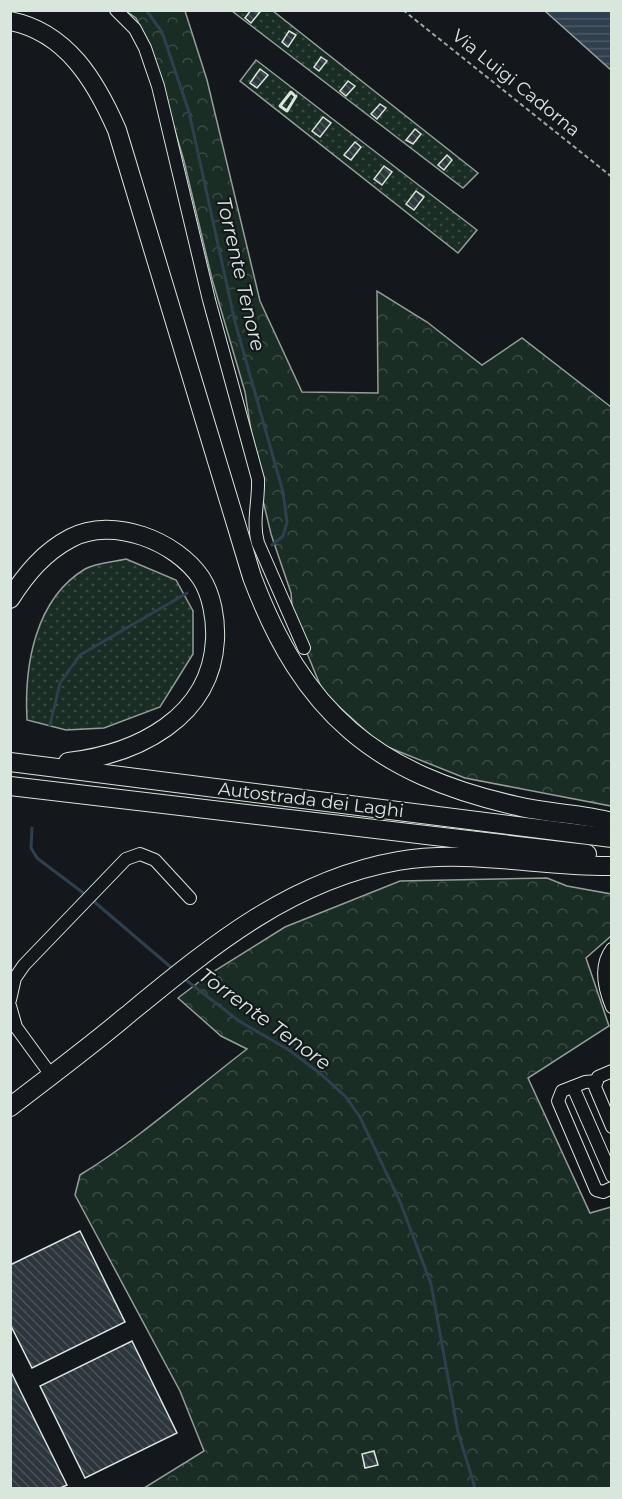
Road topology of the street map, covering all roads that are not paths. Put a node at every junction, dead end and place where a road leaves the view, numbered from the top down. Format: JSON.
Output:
{"nodes":[{"id":1,"x":116,"y":10,"type":"edge"},
{"id":2,"x":10,"y":21,"type":"edge"},
{"id":3,"x":10,"y":599,"type":"edge"},
{"id":4,"x":304,"y":648,"type":"dead end"},
{"id":5,"x":10,"y":762,"type":"edge"},
{"id":6,"x":40,"y":765,"type":"junction"},
{"id":7,"x":10,"y":786,"type":"edge"},
{"id":8,"x":612,"y":822,"type":"edge"},
{"id":9,"x":612,"y":838,"type":"edge"},
{"id":10,"x":612,"y":857,"type":"edge"},
{"id":11,"x":612,"y":866,"type":"edge"},
{"id":12,"x":190,"y":898,"type":"dead end"},
{"id":13,"x":612,"y":949,"type":"edge"},
{"id":14,"x":10,"y":1000,"type":"edge"},
{"id":15,"x":10,"y":1006,"type":"edge"},
{"id":16,"x":612,"y":1006,"type":"edge"},
{"id":17,"x":612,"y":1071,"type":"edge"},
{"id":18,"x":51,"y":1075,"type":"junction"},
{"id":19,"x":597,"y":1082,"type":"junction"},
{"id":20,"x":573,"y":1087,"type":"junction"},
{"id":21,"x":10,"y":1107,"type":"edge"},
{"id":22,"x":612,"y":1127,"type":"edge"},
{"id":23,"x":612,"y":1176,"type":"edge"},
{"id":24,"x":612,"y":1188,"type":"edge"}],
"edges":[{"from":1,"to":4,"type":"street"},
{"from":2,"to":8,"type":"highway"},
{"from":3,"to":6,"type":"highway"},
{"from":5,"to":6,"type":"highway","name":"Autostrada dei Laghi"},
{"from":6,"to":9,"type":"highway","name":"Autostrada dei Laghi"},
{"from":7,"to":10,"type":"highway","name":"Autostrada dei Laghi"},
{"from":11,"to":18,"type":"highway"},
{"from":12,"to":14,"type":"street"},
{"from":13,"to":16,"type":"street"},
{"from":15,"to":18,"type":"street"},
{"from":17,"to":19,"type":"street"},
{"from":18,"to":21,"type":"highway"},
{"from":19,"to":20,"type":"street"},
{"from":19,"to":22,"type":"street"},
{"from":20,"to":23,"type":"street"},
{"from":20,"to":24,"type":"street"}]}
